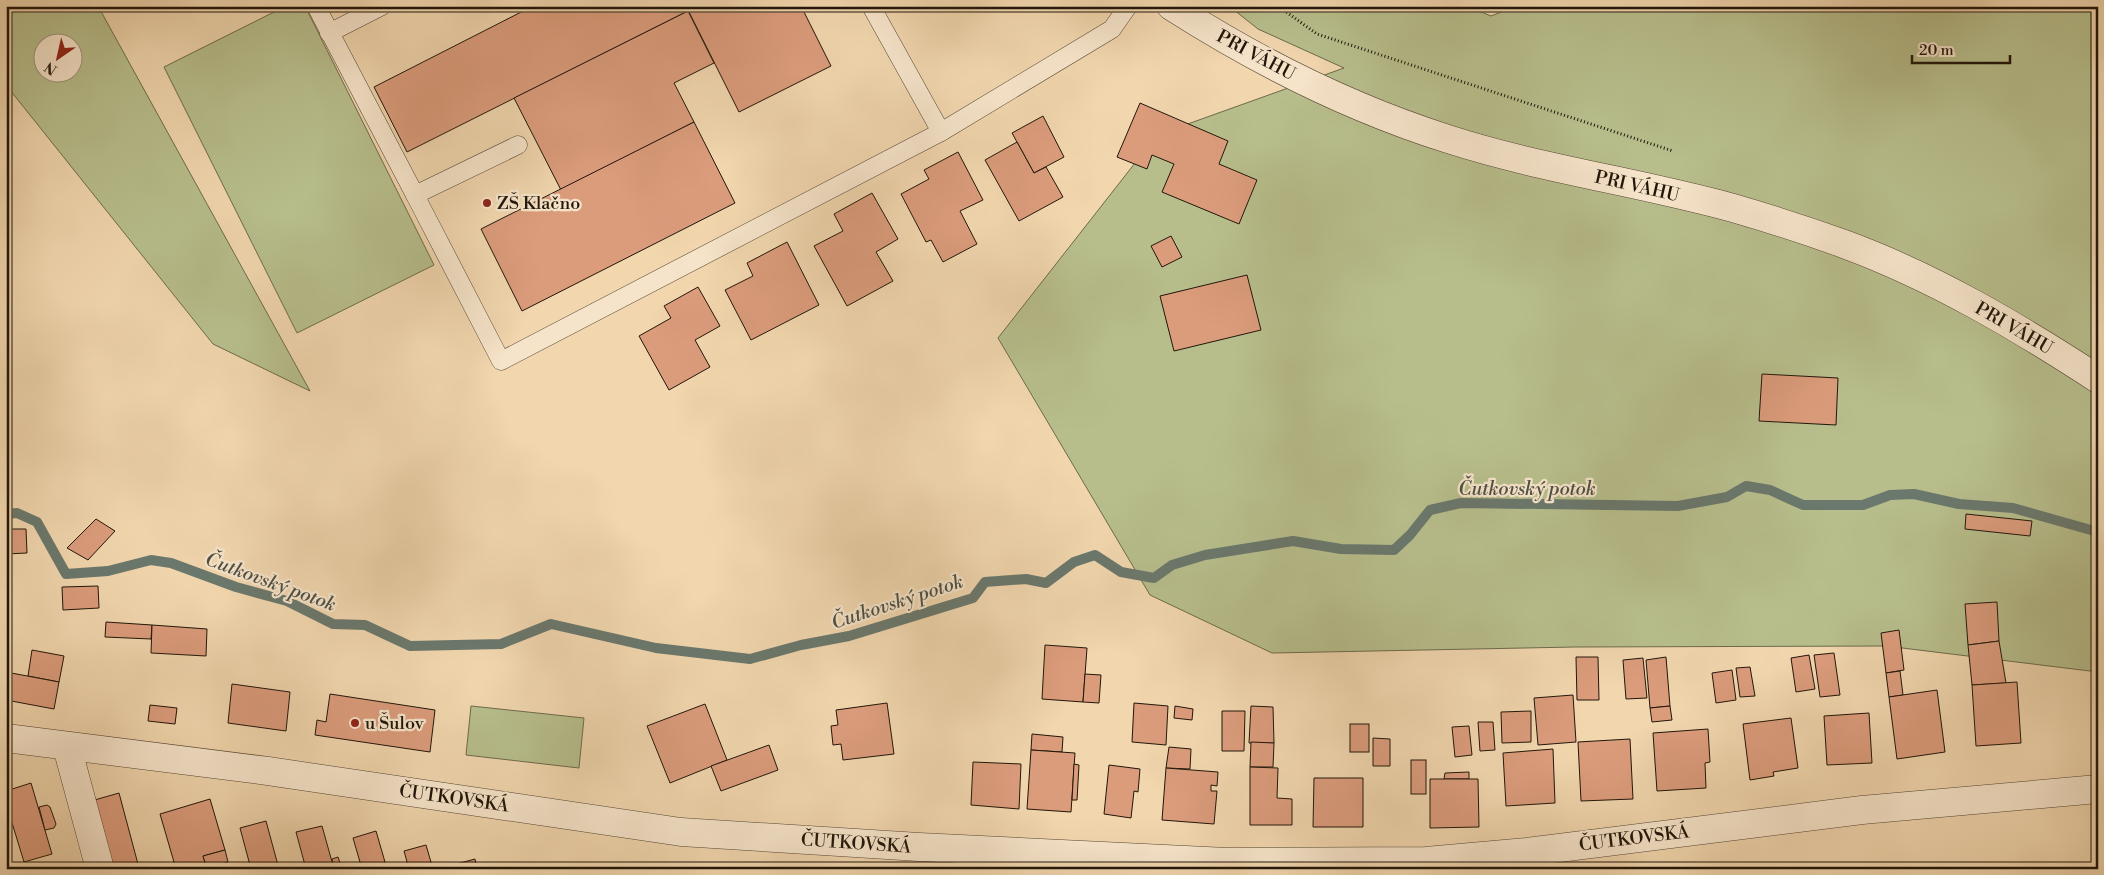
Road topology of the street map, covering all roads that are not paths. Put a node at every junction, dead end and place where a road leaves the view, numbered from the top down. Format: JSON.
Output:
{"nodes":[{"id":1,"x":316,"y":6,"type":"edge"},
{"id":2,"x":382,"y":6,"type":"edge"},
{"id":3,"x":871,"y":6,"type":"edge"},
{"id":4,"x":1128,"y":6,"type":"edge"},
{"id":5,"x":1171,"y":6,"type":"edge"},
{"id":6,"x":330,"y":32,"type":"junction"},
{"id":7,"x":941,"y":132,"type":"junction"},
{"id":8,"x":518,"y":145,"type":"dead end"},
{"id":9,"x":415,"y":195,"type":"junction"},
{"id":10,"x":2098,"y":379,"type":"edge"},
{"id":11,"x":6,"y":738,"type":"edge"},
{"id":12,"x":67,"y":747,"type":"junction"},
{"id":13,"x":2098,"y":789,"type":"edge"},
{"id":14,"x":100,"y":869,"type":"edge"}],
"edges":[{"from":1,"to":6,"type":"lane"},
{"from":2,"to":6,"type":"lane"},
{"from":3,"to":7,"type":"lane"},
{"from":4,"to":7,"type":"lane"},
{"from":5,"to":10,"type":"street","name":"PRI VÁHU"},
{"from":6,"to":9,"type":"lane"},
{"from":7,"to":9,"type":"lane"},
{"from":8,"to":9,"type":"lane"},
{"from":11,"to":12,"type":"street","name":"ČUTKOVSKÁ"},
{"from":12,"to":13,"type":"street","name":"ČUTKOVSKÁ"},
{"from":12,"to":14,"type":"street"}]}
